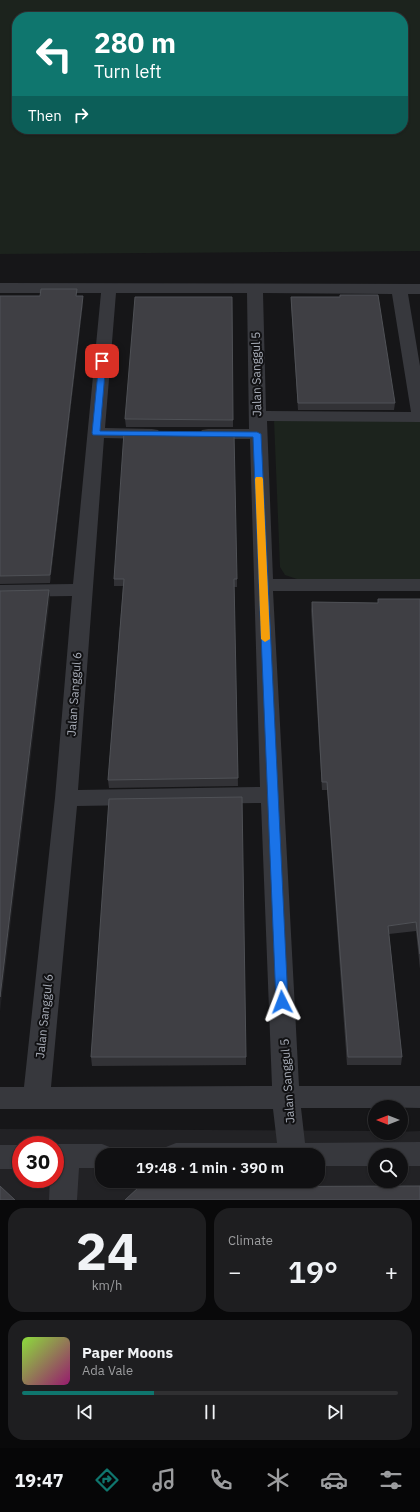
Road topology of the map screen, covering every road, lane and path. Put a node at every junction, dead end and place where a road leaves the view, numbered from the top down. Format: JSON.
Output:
{"nodes":[{"id":1,"x":0,"y":288,"type":"edge"},
{"id":2,"x":255,"y":289,"type":"junction"},
{"id":3,"x":400,"y":289,"type":"junction"},
{"id":4,"x":420,"y":289,"type":"edge"},
{"id":5,"x":109,"y":290,"type":"junction"},
{"id":6,"x":420,"y":417,"type":"edge"},
{"id":7,"x":257,"y":425,"type":"junction"},
{"id":8,"x":96,"y":433,"type":"junction"},
{"id":9,"x":165,"y":434,"type":"edge"},
{"id":10,"x":188,"y":434,"type":"edge"},
{"id":11,"x":263,"y":585,"type":"junction"},
{"id":12,"x":420,"y":585,"type":"edge"},
{"id":13,"x":82,"y":590,"type":"junction"},
{"id":14,"x":0,"y":591,"type":"edge"},
{"id":15,"x":272,"y":795,"type":"junction"},
{"id":16,"x":66,"y":798,"type":"junction"},
{"id":17,"x":420,"y":1097,"type":"edge"},
{"id":18,"x":0,"y":1098,"type":"edge"},
{"id":19,"x":36,"y":1098,"type":"junction"},
{"id":20,"x":286,"y":1098,"type":"junction"},
{"id":21,"x":291,"y":1148,"type":"edge"},
{"id":22,"x":325,"y":1154,"type":"edge"},
{"id":23,"x":420,"y":1154,"type":"edge"},
{"id":24,"x":12,"y":1156,"type":"edge"},
{"id":25,"x":64,"y":1156,"type":"edge"},
{"id":26,"x":95,"y":1156,"type":"edge"},
{"id":27,"x":0,"y":1157,"type":"edge"},
{"id":28,"x":62,"y":1188,"type":"edge"},
{"id":29,"x":63,"y":1200,"type":"edge"}],
"edges":[{"from":1,"to":5,"type":"street"},
{"from":2,"to":3,"type":"street"},
{"from":2,"to":5,"type":"street"},
{"from":2,"to":7,"type":"street","name":"Jalan Sanggul 5"},
{"from":3,"to":4,"type":"street"},
{"from":3,"to":6,"type":"street"},
{"from":5,"to":8,"type":"street","name":"Jalan Sanggul 6"},
{"from":6,"to":7,"type":"street"},
{"from":7,"to":10,"type":"street"},
{"from":7,"to":11,"type":"street","name":"Jalan Sanggul 5"},
{"from":8,"to":9,"type":"street"},
{"from":8,"to":13,"type":"street","name":"Jalan Sanggul 6"},
{"from":11,"to":12,"type":"street"},
{"from":11,"to":15,"type":"street","name":"Jalan Sanggul 5"},
{"from":13,"to":14,"type":"street"},
{"from":13,"to":16,"type":"street","name":"Jalan Sanggul 6"},
{"from":15,"to":16,"type":"street"},
{"from":15,"to":20,"type":"street","name":"Jalan Sanggul 5"},
{"from":16,"to":19,"type":"street","name":"Jalan Sanggul 6"},
{"from":17,"to":20,"type":"street"},
{"from":18,"to":19,"type":"street"},
{"from":19,"to":20,"type":"street"},
{"from":20,"to":21,"type":"street","name":"Jalan Sanggul 5"},
{"from":22,"to":23,"type":"street"},
{"from":24,"to":27,"type":"street"},
{"from":25,"to":26,"type":"street"},
{"from":28,"to":29,"type":"street"}]}
